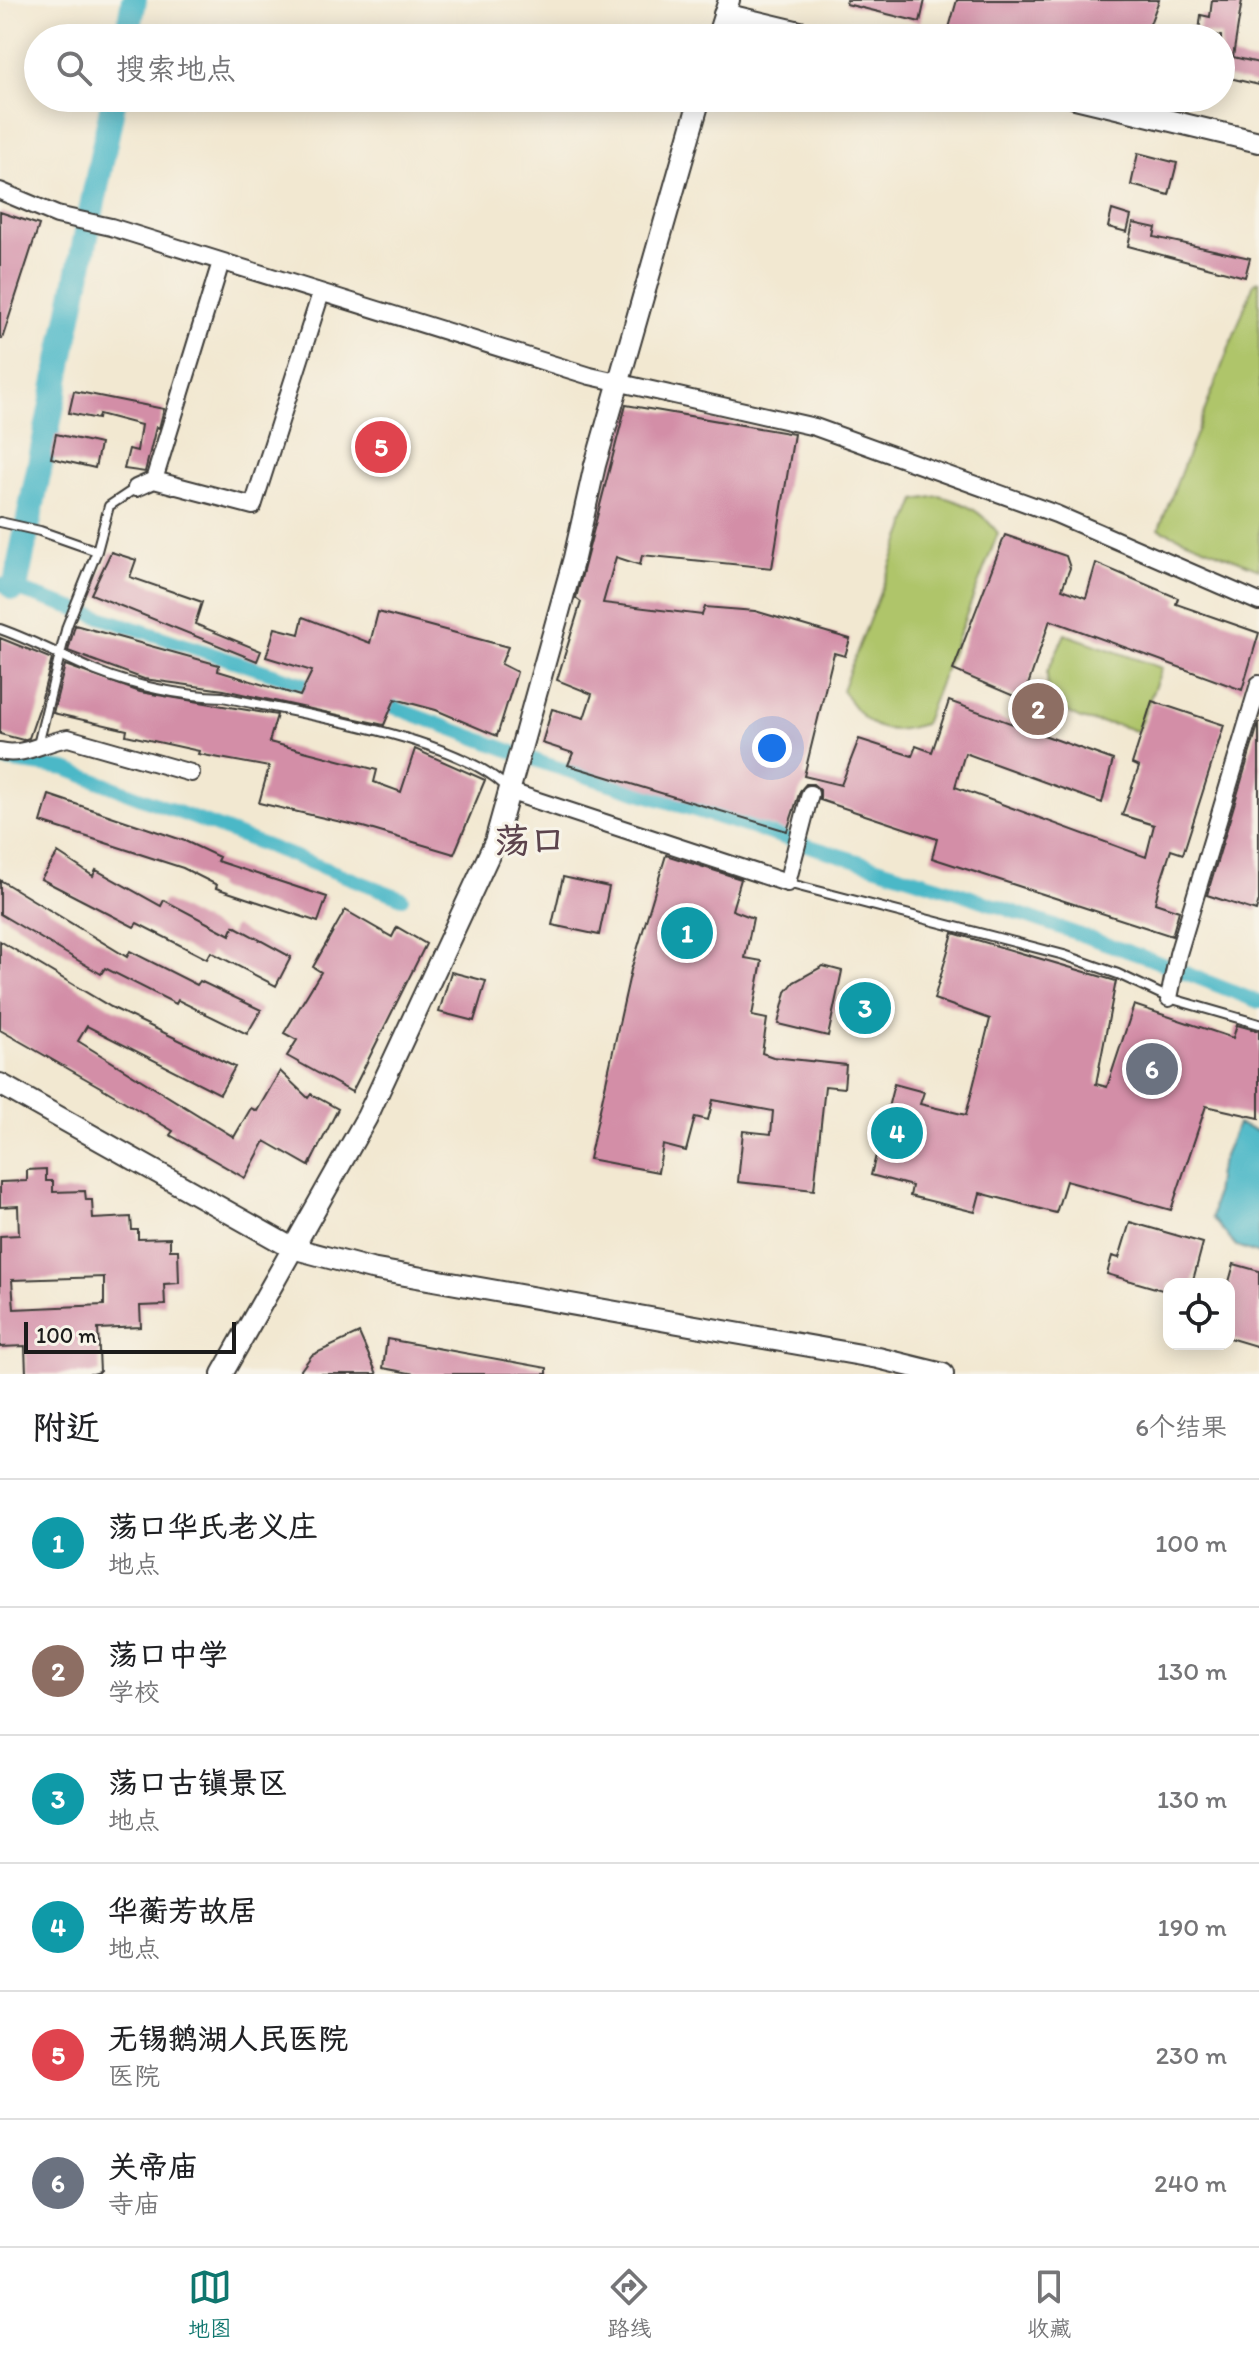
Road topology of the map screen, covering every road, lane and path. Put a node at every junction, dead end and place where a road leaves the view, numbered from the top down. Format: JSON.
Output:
{"nodes":[{"id":1,"x":726,"y":7,"type":"edge"},
{"id":2,"x":780,"y":24,"type":"edge"},
{"id":3,"x":696,"y":112,"type":"edge"},
{"id":4,"x":1134,"y":112,"type":"edge"},
{"id":5,"x":1259,"y":142,"type":"edge"},
{"id":6,"x":0,"y":191,"type":"edge"},
{"id":7,"x":221,"y":262,"type":"junction"},
{"id":8,"x":321,"y":293,"type":"junction"},
{"id":9,"x":618,"y":383,"type":"junction"},
{"id":10,"x":154,"y":480,"type":"junction"},
{"id":11,"x":136,"y":488,"type":"joint"},
{"id":12,"x":0,"y":522,"type":"edge"},
{"id":13,"x":97,"y":551,"type":"junction"},
{"id":14,"x":1259,"y":602,"type":"edge"},
{"id":15,"x":0,"y":629,"type":"edge"},
{"id":16,"x":59,"y":655,"type":"junction"},
{"id":17,"x":1259,"y":684,"type":"edge"},
{"id":18,"x":38,"y":745,"type":"junction"},
{"id":19,"x":0,"y":751,"type":"edge"},
{"id":20,"x":191,"y":773,"type":"dead end"},
{"id":21,"x":513,"y":786,"type":"junction"},
{"id":22,"x":810,"y":794,"type":"dead end"},
{"id":23,"x":787,"y":883,"type":"junction"},
{"id":24,"x":1169,"y":998,"type":"junction"},
{"id":25,"x":1259,"y":1024,"type":"edge"},
{"id":26,"x":0,"y":1084,"type":"edge"},
{"id":27,"x":292,"y":1248,"type":"junction"},
{"id":28,"x":222,"y":1374,"type":"edge"},
{"id":29,"x":943,"y":1374,"type":"edge"}],
"edges":[{"from":1,"to":2,"type":"street"},
{"from":3,"to":9,"type":"street"},
{"from":4,"to":5,"type":"street"},
{"from":6,"to":7,"type":"street"},
{"from":7,"to":8,"type":"street"},
{"from":7,"to":10,"type":"street"},
{"from":8,"to":9,"type":"street"},
{"from":8,"to":10,"type":"street"},
{"from":9,"to":14,"type":"street"},
{"from":9,"to":21,"type":"street"},
{"from":10,"to":11,"type":"street"},
{"from":11,"to":13,"type":"lane"},
{"from":12,"to":13,"type":"lane"},
{"from":13,"to":16,"type":"lane"},
{"from":15,"to":16,"type":"lane"},
{"from":16,"to":18,"type":"lane"},
{"from":16,"to":21,"type":"lane"},
{"from":17,"to":24,"type":"street"},
{"from":18,"to":19,"type":"street"},
{"from":18,"to":20,"type":"street"},
{"from":21,"to":23,"type":"street"},
{"from":21,"to":27,"type":"street"},
{"from":22,"to":23,"type":"street"},
{"from":23,"to":24,"type":"lane"},
{"from":24,"to":25,"type":"lane"},
{"from":26,"to":27,"type":"street"},
{"from":27,"to":28,"type":"street"},
{"from":27,"to":29,"type":"street"}]}
